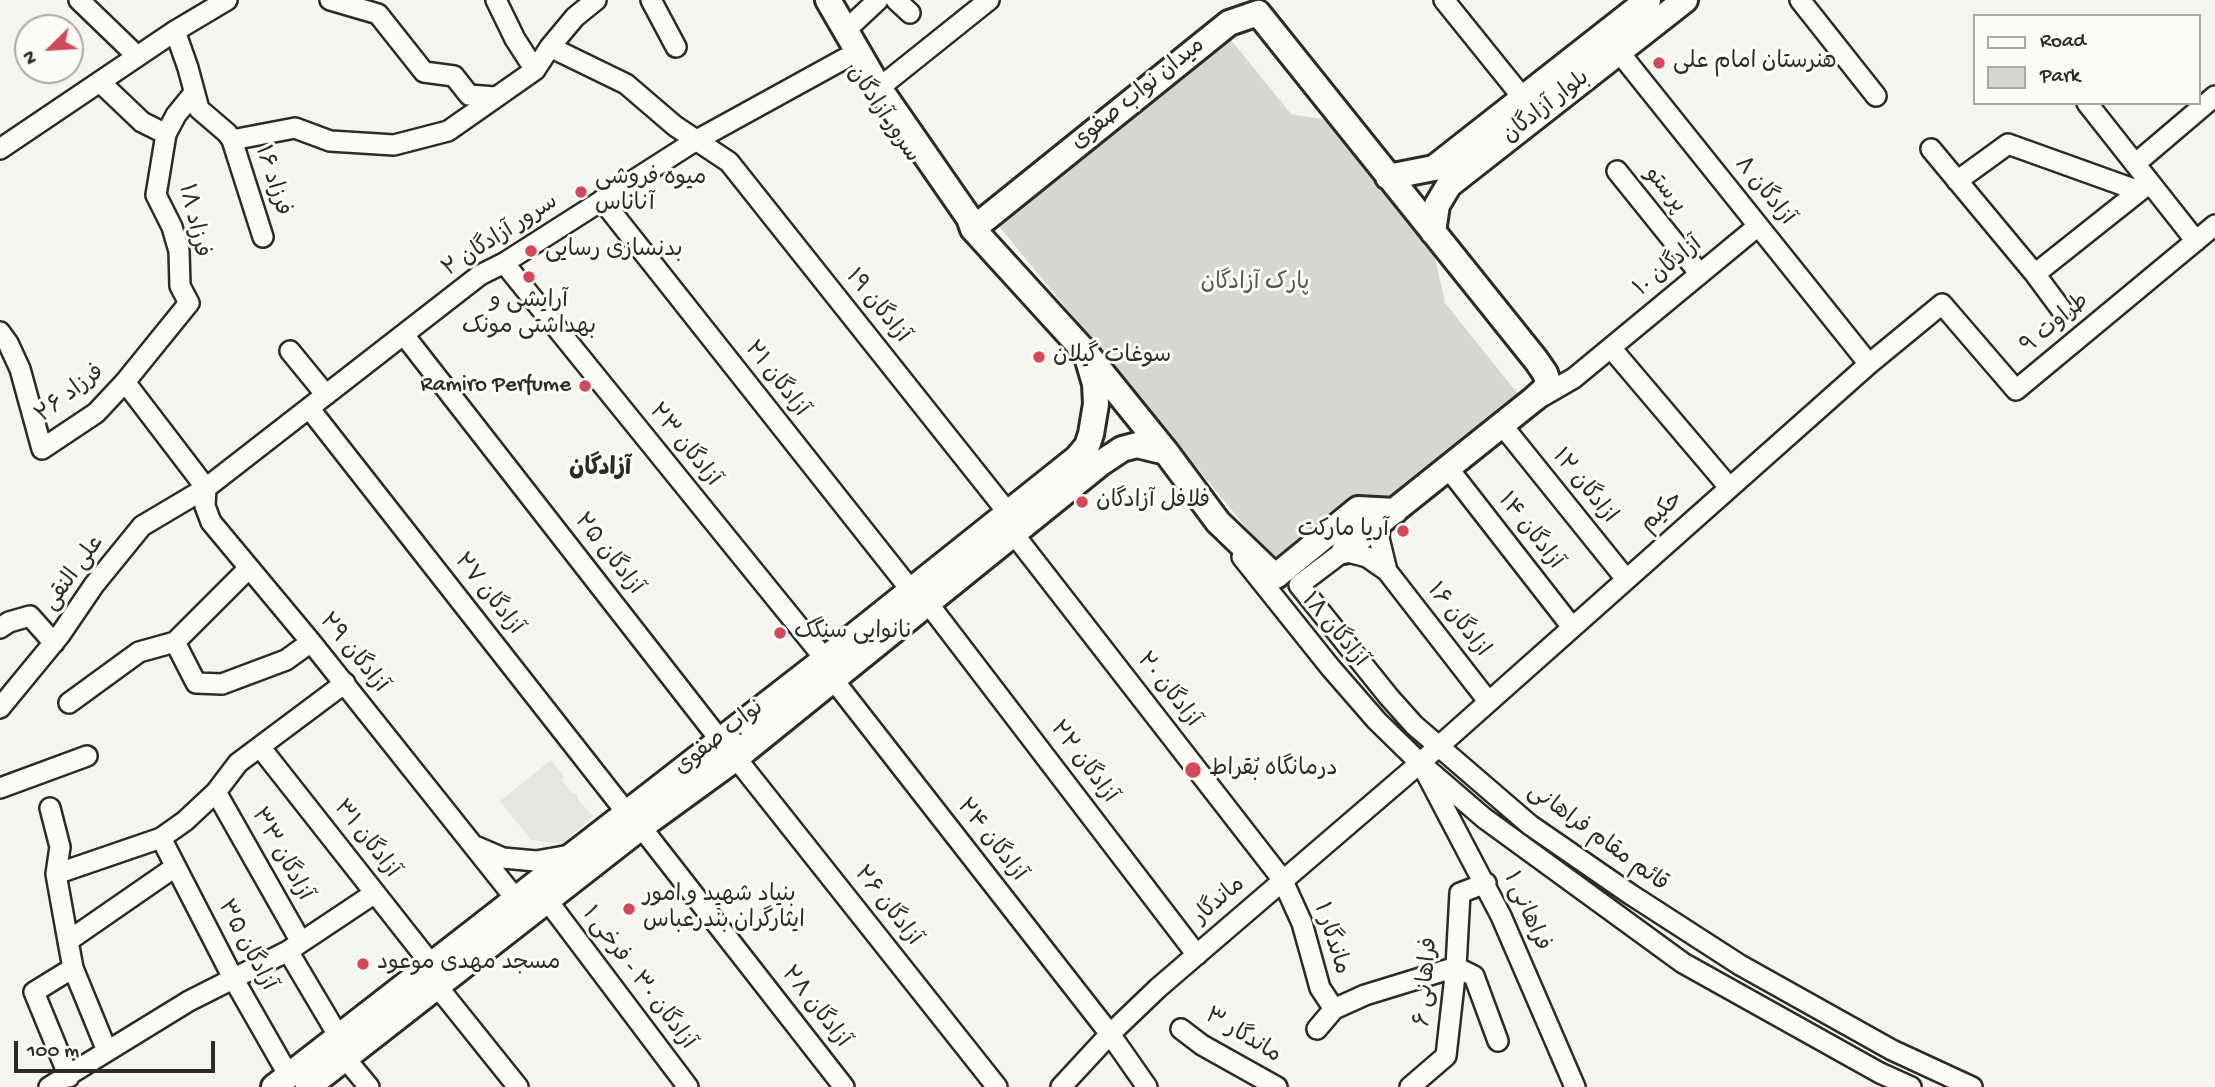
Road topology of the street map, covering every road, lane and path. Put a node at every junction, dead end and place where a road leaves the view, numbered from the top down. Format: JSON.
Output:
{"nodes":[{"id":1,"x":79,"y":0,"type":"edge"},
{"id":2,"x":330,"y":0,"type":"edge"},
{"id":3,"x":496,"y":0,"type":"edge"},
{"id":4,"x":596,"y":0,"type":"edge"},
{"id":5,"x":651,"y":0,"type":"edge"},
{"id":6,"x":809,"y":0,"type":"edge"},
{"id":7,"x":828,"y":0,"type":"edge"},
{"id":8,"x":878,"y":0,"type":"edge"},
{"id":9,"x":989,"y":0,"type":"edge"},
{"id":10,"x":1444,"y":0,"type":"edge"},
{"id":11,"x":1648,"y":0,"type":"edge"},
{"id":12,"x":1685,"y":0,"type":"edge"},
{"id":13,"x":1800,"y":0,"type":"edge"},
{"id":14,"x":215,"y":3,"type":"edge"},
{"id":15,"x":967,"y":6,"type":"edge"},
{"id":16,"x":1253,"y":7,"type":"edge"},
{"id":17,"x":846,"y":30,"type":"junction"},
{"id":18,"x":175,"y":32,"type":"junction"},
{"id":19,"x":1612,"y":43,"type":"junction"},
{"id":20,"x":550,"y":47,"type":"junction"},
{"id":21,"x":676,"y":47,"type":"dead end"},
{"id":22,"x":138,"y":56,"type":"junction"},
{"id":23,"x":844,"y":59,"type":"junction"},
{"id":24,"x":535,"y":70,"type":"junction"},
{"id":25,"x":100,"y":82,"type":"junction"},
{"id":26,"x":879,"y":88,"type":"junction"},
{"id":27,"x":194,"y":93,"type":"junction"},
{"id":28,"x":1876,"y":96,"type":"dead end"},
{"id":29,"x":2215,"y":96,"type":"edge"},
{"id":30,"x":495,"y":97,"type":"junction"},
{"id":31,"x":1523,"y":98,"type":"junction"},
{"id":32,"x":2089,"y":105,"type":"edge"},
{"id":33,"x":166,"y":134,"type":"junction"},
{"id":34,"x":232,"y":140,"type":"junction"},
{"id":35,"x":695,"y":141,"type":"junction"},
{"id":36,"x":0,"y":149,"type":"edge"},
{"id":37,"x":1931,"y":149,"type":"dead end"},
{"id":38,"x":2135,"y":164,"type":"junction"},
{"id":39,"x":1617,"y":171,"type":"dead end"},
{"id":40,"x":1388,"y":177,"type":"junction"},
{"id":41,"x":1442,"y":177,"type":"junction"},
{"id":42,"x":1957,"y":181,"type":"junction"},
{"id":43,"x":2145,"y":187,"type":"junction"},
{"id":44,"x":602,"y":200,"type":"junction"},
{"id":45,"x":2215,"y":225,"type":"edge"},
{"id":46,"x":1758,"y":226,"type":"junction"},
{"id":47,"x":967,"y":228,"type":"junction"},
{"id":48,"x":1433,"y":232,"type":"junction"},
{"id":49,"x":263,"y":237,"type":"dead end"},
{"id":50,"x":2196,"y":241,"type":"junction"},
{"id":51,"x":504,"y":263,"type":"junction"},
{"id":52,"x":1700,"y":274,"type":"junction"},
{"id":53,"x":2035,"y":274,"type":"junction"},
{"id":54,"x":1942,"y":304,"type":"joint"},
{"id":55,"x":2061,"y":309,"type":"dead end"},
{"id":56,"x":0,"y":332,"type":"edge"},
{"id":57,"x":404,"y":335,"type":"junction"},
{"id":58,"x":1611,"y":348,"type":"junction"},
{"id":59,"x":290,"y":351,"type":"dead end"},
{"id":60,"x":1086,"y":353,"type":"junction"},
{"id":61,"x":1536,"y":360,"type":"junction"},
{"id":62,"x":1868,"y":364,"type":"junction"},
{"id":63,"x":1574,"y":378,"type":"junction"},
{"id":64,"x":125,"y":382,"type":"junction"},
{"id":65,"x":326,"y":395,"type":"junction"},
{"id":66,"x":309,"y":408,"type":"junction"},
{"id":67,"x":1523,"y":408,"type":"junction"},
{"id":68,"x":1502,"y":425,"type":"junction"},
{"id":69,"x":1166,"y":452,"type":"junction"},
{"id":70,"x":1092,"y":457,"type":"junction"},
{"id":71,"x":1448,"y":468,"type":"junction"},
{"id":72,"x":1730,"y":487,"type":"junction"},
{"id":73,"x":206,"y":488,"type":"junction"},
{"id":74,"x":1387,"y":517,"type":"junction"},
{"id":75,"x":1218,"y":522,"type":"junction"},
{"id":76,"x":1011,"y":524,"type":"junction"},
{"id":77,"x":1344,"y":551,"type":"junction"},
{"id":78,"x":248,"y":568,"type":"junction"},
{"id":79,"x":1387,"y":571,"type":"junction"},
{"id":80,"x":1626,"y":579,"type":"junction"},
{"id":81,"x":919,"y":596,"type":"junction"},
{"id":82,"x":1572,"y":627,"type":"junction"},
{"id":83,"x":0,"y":628,"type":"edge"},
{"id":84,"x":175,"y":642,"type":"junction"},
{"id":85,"x":311,"y":642,"type":"junction"},
{"id":86,"x":54,"y":643,"type":"junction"},
{"id":87,"x":828,"y":669,"type":"junction"},
{"id":88,"x":345,"y":683,"type":"junction"},
{"id":89,"x":1488,"y":701,"type":"junction"},
{"id":90,"x":69,"y":703,"type":"dead end"},
{"id":91,"x":0,"y":708,"type":"edge"},
{"id":92,"x":1438,"y":745,"type":"junction"},
{"id":93,"x":260,"y":747,"type":"junction"},
{"id":94,"x":728,"y":749,"type":"junction"},
{"id":95,"x":87,"y":755,"type":"dead end"},
{"id":96,"x":1420,"y":762,"type":"junction"},
{"id":97,"x":0,"y":788,"type":"edge"},
{"id":98,"x":216,"y":792,"type":"junction"},
{"id":99,"x":50,"y":808,"type":"dead end"},
{"id":100,"x":634,"y":819,"type":"junction"},
{"id":101,"x":161,"y":838,"type":"junction"},
{"id":102,"x":474,"y":845,"type":"junction"},
{"id":103,"x":570,"y":855,"type":"junction"},
{"id":104,"x":175,"y":867,"type":"junction"},
{"id":105,"x":55,"y":874,"type":"junction"},
{"id":106,"x":1282,"y":879,"type":"junction"},
{"id":107,"x":1486,"y":883,"type":"junction"},
{"id":108,"x":375,"y":893,"type":"junction"},
{"id":109,"x":515,"y":898,"type":"junction"},
{"id":110,"x":547,"y":900,"type":"junction"},
{"id":111,"x":68,"y":941,"type":"junction"},
{"id":112,"x":294,"y":947,"type":"junction"},
{"id":113,"x":1197,"y":954,"type":"junction"},
{"id":114,"x":1456,"y":967,"type":"junction"},
{"id":115,"x":73,"y":968,"type":"junction"},
{"id":116,"x":434,"y":975,"type":"junction"},
{"id":117,"x":233,"y":978,"type":"junction"},
{"id":118,"x":1334,"y":1009,"type":"junction"},
{"id":119,"x":1181,"y":1029,"type":"dead end"},
{"id":120,"x":1317,"y":1029,"type":"dead end"},
{"id":121,"x":1110,"y":1034,"type":"junction"},
{"id":122,"x":1498,"y":1041,"type":"dead end"},
{"id":123,"x":342,"y":1047,"type":"junction"},
{"id":124,"x":107,"y":1051,"type":"junction"},
{"id":125,"x":69,"y":1077,"type":"junction"},
{"id":126,"x":291,"y":1083,"type":"edge"},
{"id":127,"x":1274,"y":1086,"type":"edge"},
{"id":128,"x":50,"y":1087,"type":"edge"},
{"id":129,"x":369,"y":1087,"type":"edge"},
{"id":130,"x":518,"y":1087,"type":"edge"},
{"id":131,"x":688,"y":1087,"type":"edge"},
{"id":132,"x":844,"y":1087,"type":"edge"},
{"id":133,"x":997,"y":1087,"type":"edge"},
{"id":134,"x":1061,"y":1087,"type":"edge"},
{"id":135,"x":1147,"y":1087,"type":"edge"},
{"id":136,"x":1410,"y":1087,"type":"edge"},
{"id":137,"x":1574,"y":1087,"type":"edge"},
{"id":138,"x":1911,"y":1087,"type":"edge"},
{"id":139,"x":1972,"y":1087,"type":"edge"}],
"edges":[{"from":1,"to":22,"type":"street"},
{"from":2,"to":30,"type":"street"},
{"from":3,"to":24,"type":"street"},
{"from":4,"to":20,"type":"street"},
{"from":5,"to":21,"type":"street"},
{"from":6,"to":23,"type":"main road","name":"سرور آزادگان"},
{"from":7,"to":17,"type":"main road","name":"سرور آزادگان"},
{"from":8,"to":17,"type":"street"},
{"from":9,"to":15,"type":"street"},
{"from":10,"to":31,"type":"street"},
{"from":11,"to":19,"type":"main road","name":"بلوار آزادگان"},
{"from":12,"to":19,"type":"main road","name":"بلوار آزادگان"},
{"from":13,"to":28,"type":"street"},
{"from":14,"to":18,"type":"street"},
{"from":15,"to":26,"type":"street"},
{"from":16,"to":40,"type":"main road","name":"میدان نواب صفوی"},
{"from":16,"to":47,"type":"main road","name":"میدان نواب صفوی"},
{"from":17,"to":26,"type":"main road","name":"سرور آزادگان"},
{"from":18,"to":22,"type":"street"},
{"from":18,"to":27,"type":"street","name":"فرزاد ۱۶"},
{"from":19,"to":31,"type":"main road","name":"بلوار آزادگان"},
{"from":19,"to":41,"type":"main road","name":"بلوار آزادگان"},
{"from":19,"to":46,"type":"street","name":"آزادگان ۸"},
{"from":20,"to":24,"type":"street"},
{"from":20,"to":35,"type":"street","name":"آزادگان ۱۹"},
{"from":22,"to":25,"type":"street"},
{"from":23,"to":35,"type":"street","name":"سرور آزادگان ۲"},
{"from":23,"to":47,"type":"main road","name":"سرور آزادگان"},
{"from":24,"to":30,"type":"street"},
{"from":25,"to":33,"type":"street"},
{"from":25,"to":36,"type":"street"},
{"from":26,"to":47,"type":"main road","name":"سرور آزادگان"},
{"from":27,"to":33,"type":"street"},
{"from":27,"to":34,"type":"street","name":"فرزاد ۱۶"},
{"from":29,"to":38,"type":"street"},
{"from":30,"to":34,"type":"street"},
{"from":31,"to":41,"type":"main road","name":"بلوار آزادگان"},
{"from":32,"to":38,"type":"street"},
{"from":33,"to":64,"type":"street","name":"فرزاد ۱۸"},
{"from":34,"to":49,"type":"street","name":"فرزاد ۱۶"},
{"from":35,"to":44,"type":"street","name":"سرور آزادگان ۲"},
{"from":35,"to":76,"type":"street","name":"آزادگان ۱۹"},
{"from":37,"to":42,"type":"street"},
{"from":38,"to":43,"type":"street"},
{"from":39,"to":52,"type":"street","name":"پرستو"},
{"from":40,"to":41,"type":"main road","name":"بلوار آزادگان"},
{"from":40,"to":48,"type":"main road","name":"میدان نواب صفوی"},
{"from":41,"to":48,"type":"main road","name":"بلوار آزادگان"},
{"from":42,"to":43,"type":"street"},
{"from":42,"to":53,"type":"street"},
{"from":43,"to":50,"type":"street"},
{"from":43,"to":53,"type":"street"},
{"from":44,"to":51,"type":"street","name":"سرور آزادگان ۲"},
{"from":44,"to":81,"type":"street","name":"آزادگان ۲۱"},
{"from":45,"to":50,"type":"street","name":"طراوت ۹"},
{"from":46,"to":52,"type":"street","name":"آزادگان ۱۰"},
{"from":46,"to":62,"type":"street","name":"آزادگان ۸"},
{"from":47,"to":60,"type":"main road"},
{"from":48,"to":61,"type":"main road","name":"میدان نواب صفوی"},
{"from":50,"to":54,"type":"street","name":"طراوت ۹"},
{"from":51,"to":57,"type":"street","name":"سرور آزادگان ۲"},
{"from":51,"to":87,"type":"street","name":"آزادگان ۲۳"},
{"from":52,"to":58,"type":"street","name":"آزادگان ۱۰"},
{"from":53,"to":55,"type":"street"},
{"from":54,"to":62,"type":"street","name":"حکیم"},
{"from":56,"to":64,"type":"street","name":"فرزاد ۲۶"},
{"from":57,"to":65,"type":"street","name":"سرور آزادگان ۲"},
{"from":57,"to":94,"type":"street","name":"آزادگان ۲۵"},
{"from":58,"to":63,"type":"street","name":"آزادگان ۱۰"},
{"from":58,"to":72,"type":"street"},
{"from":59,"to":65,"type":"street"},
{"from":60,"to":69,"type":"main road"},
{"from":60,"to":70,"type":"main road"},
{"from":61,"to":63,"type":"street"},
{"from":61,"to":67,"type":"main road","name":"میدان نواب صفوی"},
{"from":62,"to":72,"type":"street","name":"حکیم"},
{"from":63,"to":67,"type":"street","name":"آزادگان ۱۰"},
{"from":64,"to":73,"type":"street","name":"فرزاد ۲۶"},
{"from":65,"to":66,"type":"street","name":"سرور آزادگان ۲"},
{"from":66,"to":73,"type":"street","name":"سرور آزادگان ۲"},
{"from":66,"to":100,"type":"street","name":"آزادگان ۲۷"},
{"from":67,"to":68,"type":"main road","name":"میدان نواب صفوی"},
{"from":68,"to":71,"type":"main road","name":"میدان نواب صفوی"},
{"from":68,"to":80,"type":"street","name":"ازادگان ۱۲"},
{"from":69,"to":70,"type":"main road","name":"نواب صفوی"},
{"from":69,"to":75,"type":"main road"},
{"from":70,"to":76,"type":"main road","name":"نواب صفوی"},
{"from":71,"to":74,"type":"main road","name":"میدان نواب صفوی"},
{"from":71,"to":82,"type":"street","name":"آزادگان ۱۴"},
{"from":72,"to":80,"type":"street","name":"حکیم"},
{"from":73,"to":78,"type":"street","name":"آزادگان ۲۹"},
{"from":73,"to":86,"type":"street","name":"علی النقی"},
{"from":74,"to":75,"type":"main road"},
{"from":74,"to":77,"type":"main road","name":"میدان نواب صفوی"},
{"from":74,"to":79,"type":"street","name":"ازادگان ۱۶"},
{"from":75,"to":96,"type":"street","name":"آزادگان ۱۸"},
{"from":76,"to":81,"type":"main road","name":"نواب صفوی"},
{"from":76,"to":106,"type":"street","name":"آزادگان ۲۰"},
{"from":77,"to":79,"type":"street","name":"ازادگان ۱۶"},
{"from":77,"to":92,"type":"street","name":"قائم مقام فراهانی"},
{"from":78,"to":84,"type":"street"},
{"from":78,"to":85,"type":"street","name":"آزادگان ۲۹"},
{"from":79,"to":89,"type":"street","name":"ازادگان ۱۶"},
{"from":80,"to":82,"type":"street","name":"حکیم"},
{"from":81,"to":87,"type":"main road","name":"نواب صفوی"},
{"from":81,"to":113,"type":"street","name":"آزادگان ۲۲"},
{"from":82,"to":89,"type":"street","name":"حکیم"},
{"from":83,"to":86,"type":"street"},
{"from":84,"to":85,"type":"street"},
{"from":84,"to":90,"type":"street"},
{"from":85,"to":88,"type":"street","name":"آزادگان ۲۹"},
{"from":86,"to":91,"type":"street","name":"علی النقی"},
{"from":87,"to":94,"type":"main road","name":"نواب صفوی"},
{"from":87,"to":121,"type":"street","name":"آزادگان ۲۴"},
{"from":88,"to":93,"type":"street"},
{"from":88,"to":102,"type":"street","name":"آزادگان ۲۹"},
{"from":89,"to":92,"type":"street","name":"حکیم"},
{"from":92,"to":96,"type":"street","name":"حکیم"},
{"from":92,"to":139,"type":"street","name":"قائم مقام فراهانی"},
{"from":93,"to":98,"type":"street"},
{"from":93,"to":108,"type":"street","name":"آزادگان ۳۱"},
{"from":94,"to":100,"type":"main road","name":"نواب صفوی"},
{"from":94,"to":133,"type":"street","name":"آزادگان ۲۶"},
{"from":95,"to":97,"type":"street"},
{"from":96,"to":106,"type":"street","name":"ماندگار"},
{"from":96,"to":107,"type":"street","name":"فراهانی ۱"},
{"from":96,"to":138,"type":"street"},
{"from":98,"to":101,"type":"street"},
{"from":98,"to":112,"type":"street","name":"آزادگان ۳۳"},
{"from":99,"to":105,"type":"street"},
{"from":100,"to":103,"type":"main road","name":"نواب صفوی"},
{"from":100,"to":110,"type":"main road","name":"نواب صفوی"},
{"from":100,"to":132,"type":"street","name":"آزادگان ۲۸"},
{"from":101,"to":104,"type":"street","name":"آزادگان ۳۵"},
{"from":101,"to":105,"type":"street"},
{"from":102,"to":103,"type":"street","name":"آزادگان ۲۹"},
{"from":102,"to":109,"type":"street","name":"آزادگان ۲۹"},
{"from":103,"to":109,"type":"main road","name":"نواب صفوی"},
{"from":104,"to":111,"type":"street"},
{"from":104,"to":117,"type":"street","name":"آزادگان ۳۵"},
{"from":105,"to":111,"type":"street"},
{"from":106,"to":113,"type":"street","name":"ماندگار"},
{"from":106,"to":118,"type":"street","name":"ماندگار ۱"},
{"from":107,"to":114,"type":"street","name":"فراهانی ۶"},
{"from":107,"to":137,"type":"street","name":"فراهانی ۱"},
{"from":108,"to":112,"type":"street"},
{"from":108,"to":116,"type":"street","name":"آزادگان ۳۱"},
{"from":109,"to":116,"type":"main road","name":"نواب صفوی"},
{"from":110,"to":116,"type":"main road","name":"نواب صفوی"},
{"from":110,"to":131,"type":"street","name":"آزادگان ۳۰ - فرخی ۱"},
{"from":111,"to":115,"type":"street"},
{"from":112,"to":117,"type":"street"},
{"from":112,"to":123,"type":"street","name":"آزادگان ۳۳"},
{"from":113,"to":121,"type":"street","name":"ماندگار"},
{"from":114,"to":118,"type":"street","name":"ماندگار ۱"},
{"from":114,"to":122,"type":"street"},
{"from":114,"to":136,"type":"street","name":"فراهانی ۶"},
{"from":115,"to":124,"type":"street"},
{"from":115,"to":125,"type":"street"},
{"from":116,"to":123,"type":"main road","name":"نواب صفوی"},
{"from":116,"to":130,"type":"street","name":"آزادگان ۳۱"},
{"from":117,"to":124,"type":"street"},
{"from":117,"to":126,"type":"street","name":"آزادگان ۳۵"},
{"from":118,"to":120,"type":"street"},
{"from":119,"to":127,"type":"street","name":"ماندگار ۳"},
{"from":121,"to":134,"type":"street","name":"ماندگار"},
{"from":121,"to":135,"type":"street","name":"آزادگان ۲۴"},
{"from":123,"to":126,"type":"main road","name":"نواب صفوی"},
{"from":123,"to":129,"type":"street","name":"آزادگان ۳۳"},
{"from":124,"to":125,"type":"street"},
{"from":125,"to":128,"type":"street"}]}
